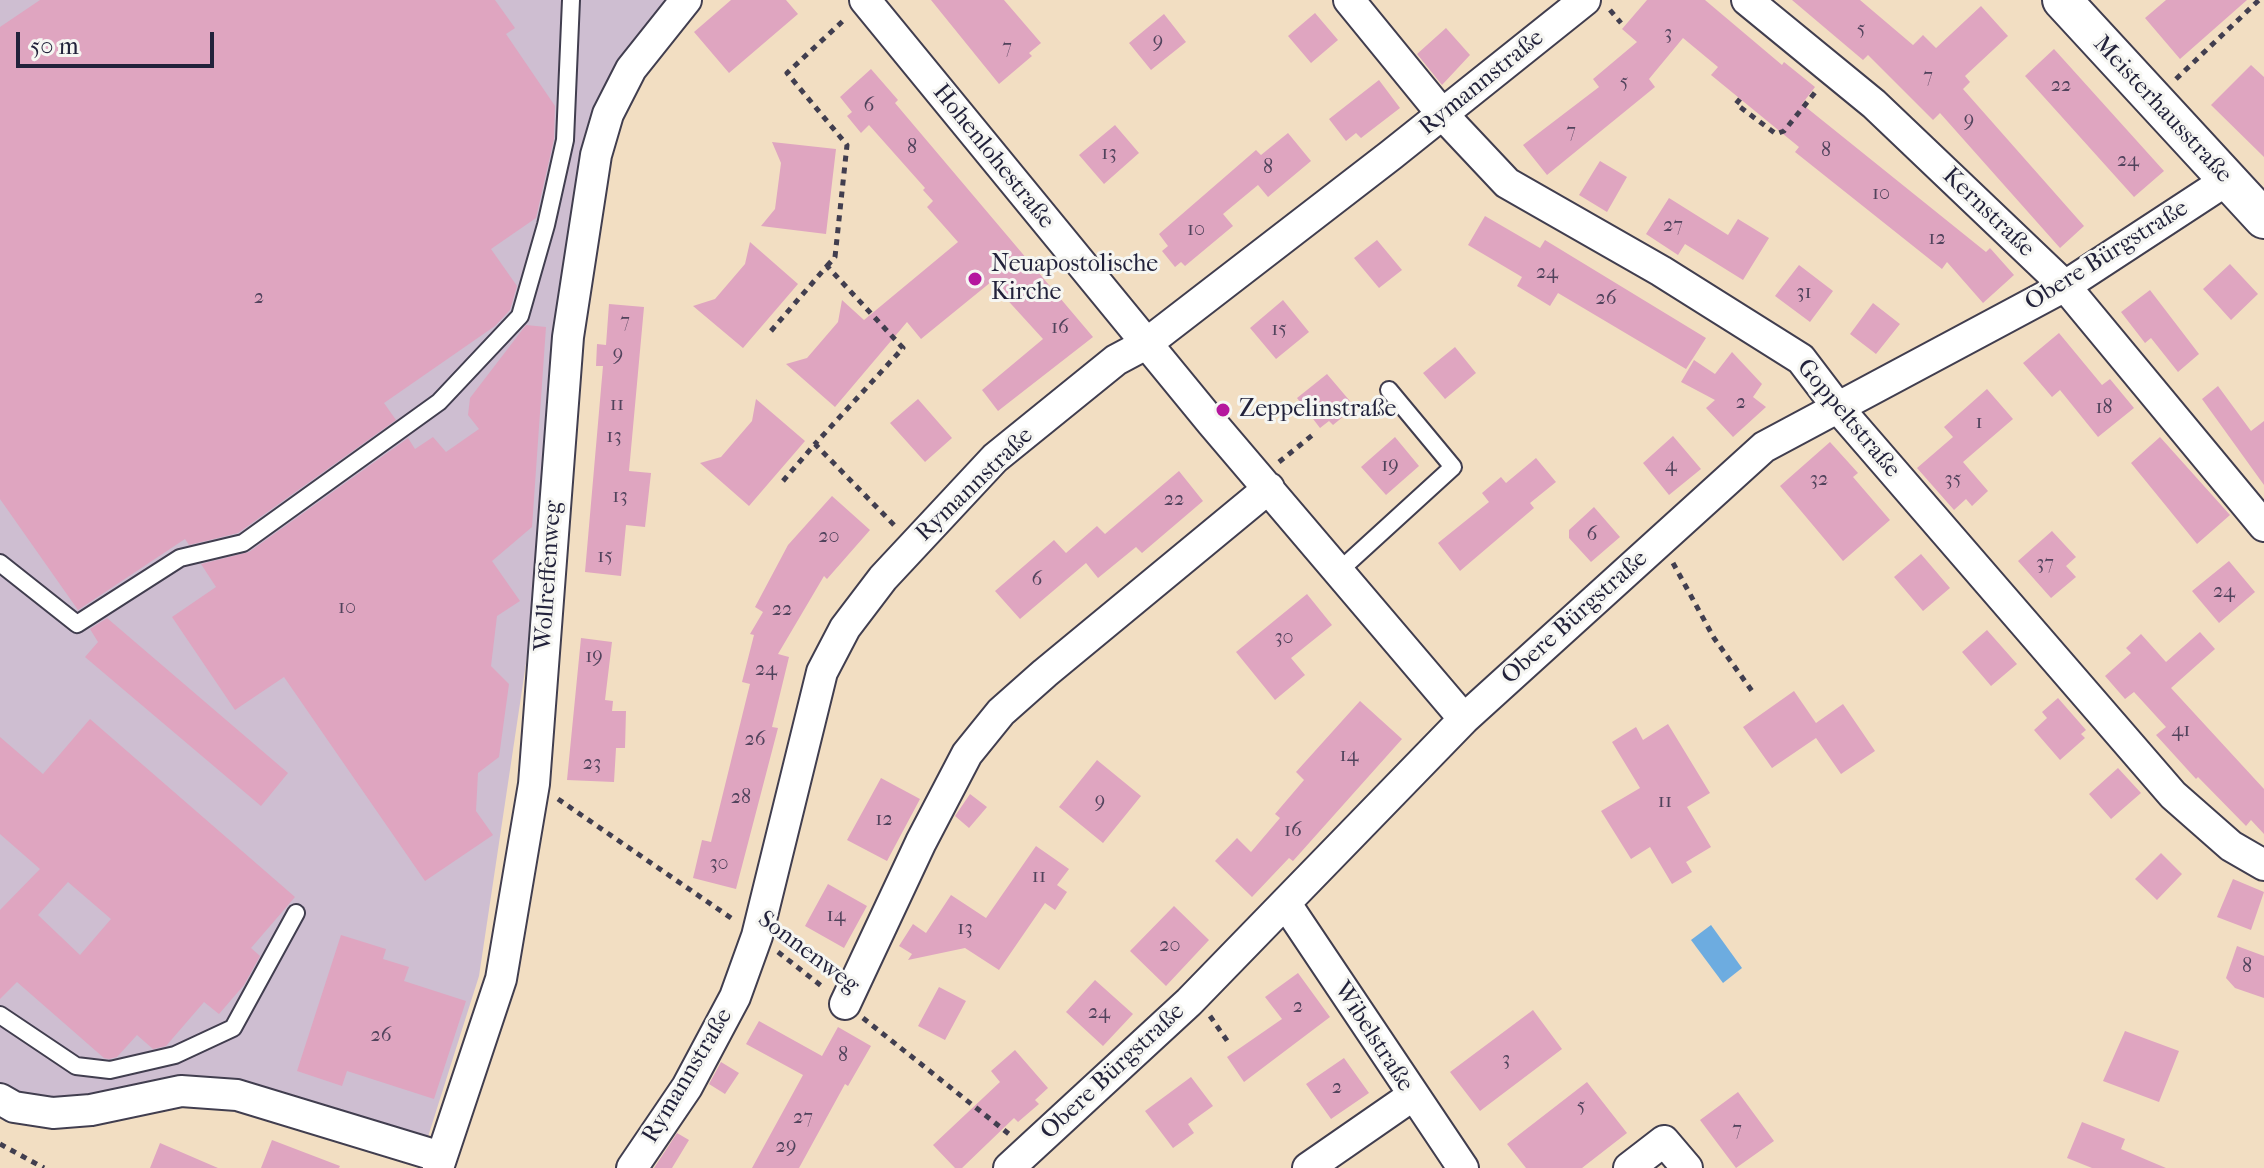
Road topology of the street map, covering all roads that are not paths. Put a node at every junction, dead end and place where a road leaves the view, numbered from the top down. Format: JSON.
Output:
{"nodes":[{"id":1,"x":571,"y":0,"type":"edge"},
{"id":2,"x":686,"y":0,"type":"edge"},
{"id":3,"x":865,"y":0,"type":"edge"},
{"id":4,"x":1349,"y":0,"type":"edge"},
{"id":5,"x":1585,"y":0,"type":"edge"},
{"id":6,"x":1747,"y":0,"type":"edge"},
{"id":7,"x":2062,"y":0,"type":"edge"},
{"id":8,"x":1443,"y":115,"type":"junction"},
{"id":9,"x":2227,"y":180,"type":"junction"},
{"id":10,"x":2264,"y":219,"type":"edge"},
{"id":11,"x":2065,"y":286,"type":"junction"},
{"id":12,"x":1146,"y":344,"type":"junction"},
{"id":13,"x":1389,"y":390,"type":"dead end"},
{"id":14,"x":1839,"y":409,"type":"junction"},
{"id":15,"x":1264,"y":482,"type":"junction"},
{"id":16,"x":2264,"y":526,"type":"edge"},
{"id":17,"x":0,"y":563,"type":"edge"},
{"id":18,"x":1339,"y":571,"type":"junction"},
{"id":19,"x":1464,"y":719,"type":"junction"},
{"id":20,"x":2264,"y":865,"type":"edge"},
{"id":21,"x":1286,"y":904,"type":"junction"},
{"id":22,"x":296,"y":913,"type":"dead end"},
{"id":23,"x":845,"y":1004,"type":"road end"},
{"id":24,"x":0,"y":1015,"type":"edge"},
{"id":25,"x":1412,"y":1096,"type":"junction"},
{"id":26,"x":0,"y":1099,"type":"edge"},
{"id":27,"x":1018,"y":1159,"type":"edge"},
{"id":28,"x":440,"y":1162,"type":"edge"},
{"id":29,"x":632,"y":1168,"type":"edge"},
{"id":30,"x":1308,"y":1168,"type":"edge"},
{"id":31,"x":1463,"y":1168,"type":"edge"},
{"id":32,"x":1629,"y":1168,"type":"edge"},
{"id":33,"x":1687,"y":1168,"type":"edge"}],
"edges":[{"from":1,"to":17,"type":"lane"},
{"from":2,"to":28,"type":"street","name":"Wollreffenweg"},
{"from":3,"to":12,"type":"street","name":"Hohenlohestraße"},
{"from":4,"to":8,"type":"street","name":"Goppeltstraße"},
{"from":5,"to":8,"type":"street","name":"Rymannstraße"},
{"from":6,"to":11,"type":"street","name":"Kernstraße"},
{"from":7,"to":9,"type":"street","name":"Meisterhausstraße"},
{"from":8,"to":12,"type":"street","name":"Rymannstraße"},
{"from":8,"to":14,"type":"street","name":"Goppeltstraße"},
{"from":9,"to":10,"type":"street","name":"Meisterhausstraße"},
{"from":9,"to":11,"type":"street","name":"Obere Bürgstraße"},
{"from":11,"to":14,"type":"street","name":"Obere Bürgstraße"},
{"from":11,"to":16,"type":"street","name":"Kernstraße"},
{"from":12,"to":15,"type":"street","name":"Hohenlohestraße"},
{"from":12,"to":29,"type":"street","name":"Rymannstraße"},
{"from":13,"to":18,"type":"lane"},
{"from":14,"to":19,"type":"street","name":"Obere Bürgstraße"},
{"from":14,"to":20,"type":"street","name":"Goppeltstraße"},
{"from":15,"to":18,"type":"street","name":"Hohenlohestraße"},
{"from":15,"to":23,"type":"street"},
{"from":18,"to":19,"type":"street","name":"Hohenlohestraße"},
{"from":19,"to":21,"type":"street","name":"Obere Bürgstraße"},
{"from":21,"to":25,"type":"street","name":"Wibelstraße"},
{"from":21,"to":27,"type":"street","name":"Obere Bürgstraße"},
{"from":22,"to":24,"type":"lane"},
{"from":25,"to":30,"type":"street"},
{"from":25,"to":31,"type":"street","name":"Wibelstraße"},
{"from":26,"to":28,"type":"street"},
{"from":32,"to":33,"type":"street"}]}
